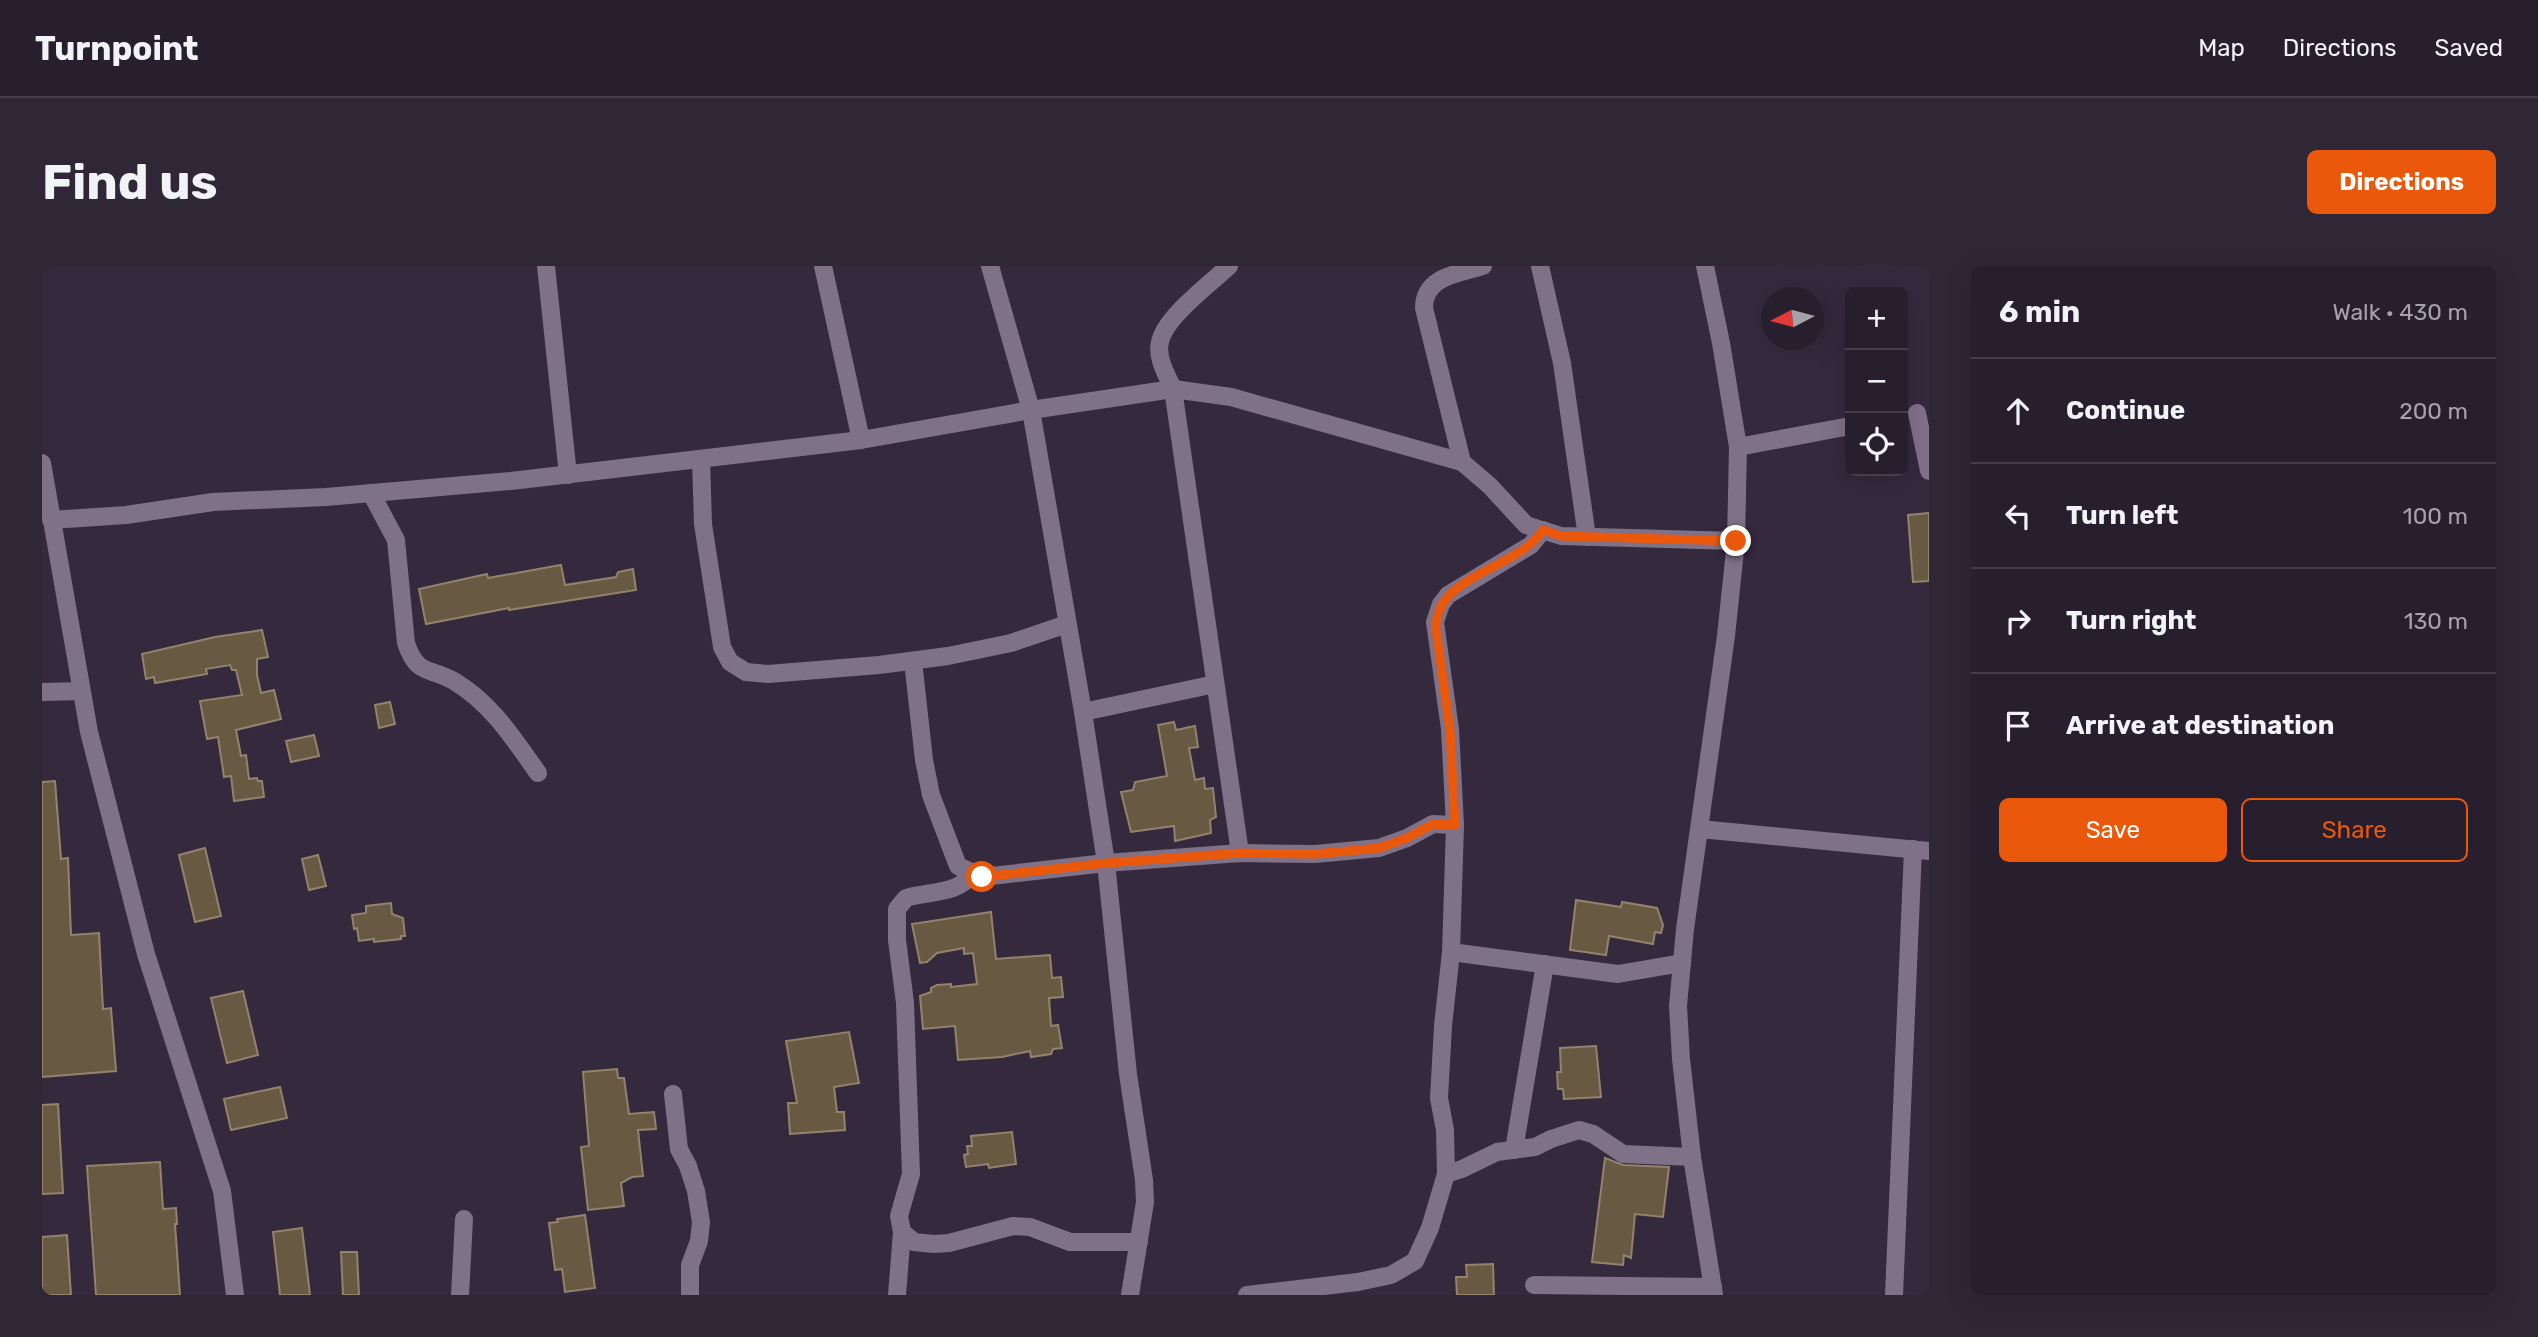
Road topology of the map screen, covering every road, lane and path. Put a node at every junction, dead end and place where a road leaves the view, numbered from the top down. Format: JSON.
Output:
{"nodes":[{"id":1,"x":546,"y":266,"type":"edge"},
{"id":2,"x":823,"y":266,"type":"edge"},
{"id":3,"x":990,"y":266,"type":"edge"},
{"id":4,"x":1230,"y":266,"type":"edge"},
{"id":5,"x":1483,"y":266,"type":"edge"},
{"id":6,"x":1540,"y":266,"type":"edge"},
{"id":7,"x":1705,"y":266,"type":"edge"},
{"id":8,"x":1173,"y":389,"type":"junction"},
{"id":9,"x":1031,"y":410,"type":"junction"},
{"id":10,"x":1916,"y":413,"type":"edge"},
{"id":11,"x":1845,"y":427,"type":"edge"},
{"id":12,"x":861,"y":440,"type":"junction"},
{"id":13,"x":1738,"y":447,"type":"junction"},
{"id":14,"x":701,"y":459,"type":"junction"},
{"id":15,"x":1462,"y":462,"type":"junction"},
{"id":16,"x":42,"y":463,"type":"edge"},
{"id":17,"x":1929,"y":471,"type":"edge"},
{"id":18,"x":568,"y":475,"type":"junction"},
{"id":19,"x":371,"y":493,"type":"junction"},
{"id":20,"x":51,"y":520,"type":"junction"},
{"id":21,"x":1543,"y":530,"type":"junction"},
{"id":22,"x":1587,"y":537,"type":"junction"},
{"id":23,"x":1736,"y":541,"type":"junction"},
{"id":24,"x":1068,"y":624,"type":"junction"},
{"id":25,"x":913,"y":661,"type":"junction"},
{"id":26,"x":1215,"y":684,"type":"junction"},
{"id":27,"x":81,"y":691,"type":"junction"},
{"id":28,"x":42,"y":692,"type":"edge"},
{"id":29,"x":1083,"y":712,"type":"junction"},
{"id":30,"x":538,"y":773,"type":"dead end"},
{"id":31,"x":1455,"y":825,"type":"junction"},
{"id":32,"x":1699,"y":829,"type":"junction"},
{"id":33,"x":1921,"y":850,"type":"edge"},
{"id":34,"x":1240,"y":853,"type":"junction"},
{"id":35,"x":1107,"y":863,"type":"junction"},
{"id":36,"x":973,"y":873,"type":"junction"},
{"id":37,"x":1451,"y":952,"type":"junction"},
{"id":38,"x":1682,"y":963,"type":"junction"},
{"id":39,"x":1545,"y":964,"type":"junction"},
{"id":40,"x":673,"y":1094,"type":"dead end"},
{"id":41,"x":1514,"y":1150,"type":"junction"},
{"id":42,"x":1692,"y":1157,"type":"junction"},
{"id":43,"x":1446,"y":1174,"type":"junction"},
{"id":44,"x":464,"y":1219,"type":"dead end"},
{"id":45,"x":902,"y":1232,"type":"junction"},
{"id":46,"x":1139,"y":1242,"type":"junction"},
{"id":47,"x":1534,"y":1285,"type":"dead end"},
{"id":48,"x":1713,"y":1291,"type":"edge"},
{"id":49,"x":235,"y":1295,"type":"edge"},
{"id":50,"x":460,"y":1295,"type":"edge"},
{"id":51,"x":690,"y":1295,"type":"edge"},
{"id":52,"x":897,"y":1295,"type":"edge"},
{"id":53,"x":1130,"y":1295,"type":"edge"},
{"id":54,"x":1247,"y":1295,"type":"edge"},
{"id":55,"x":1894,"y":1295,"type":"edge"}],
"edges":[{"from":1,"to":18,"type":"street"},
{"from":2,"to":12,"type":"street"},
{"from":3,"to":9,"type":"street"},
{"from":4,"to":8,"type":"street"},
{"from":5,"to":15,"type":"street"},
{"from":6,"to":22,"type":"street"},
{"from":7,"to":13,"type":"street"},
{"from":8,"to":9,"type":"street"},
{"from":8,"to":15,"type":"street"},
{"from":8,"to":26,"type":"street"},
{"from":9,"to":12,"type":"street"},
{"from":9,"to":24,"type":"street"},
{"from":10,"to":17,"type":"street"},
{"from":11,"to":13,"type":"street"},
{"from":12,"to":14,"type":"street"},
{"from":13,"to":23,"type":"street"},
{"from":14,"to":18,"type":"street"},
{"from":14,"to":25,"type":"street"},
{"from":15,"to":21,"type":"street"},
{"from":16,"to":20,"type":"street"},
{"from":18,"to":19,"type":"street"},
{"from":19,"to":20,"type":"street"},
{"from":19,"to":30,"type":"street"},
{"from":20,"to":27,"type":"street"},
{"from":21,"to":22,"type":"street"},
{"from":21,"to":31,"type":"street"},
{"from":22,"to":23,"type":"street"},
{"from":23,"to":32,"type":"street"},
{"from":24,"to":25,"type":"street"},
{"from":24,"to":29,"type":"street"},
{"from":25,"to":36,"type":"street"},
{"from":26,"to":29,"type":"street"},
{"from":26,"to":34,"type":"street"},
{"from":27,"to":28,"type":"street"},
{"from":27,"to":49,"type":"street"},
{"from":29,"to":35,"type":"street"},
{"from":31,"to":34,"type":"street"},
{"from":31,"to":37,"type":"street"},
{"from":32,"to":33,"type":"street"},
{"from":32,"to":38,"type":"street"},
{"from":33,"to":55,"type":"street"},
{"from":34,"to":35,"type":"street"},
{"from":35,"to":36,"type":"street"},
{"from":35,"to":46,"type":"street"},
{"from":36,"to":45,"type":"street"},
{"from":37,"to":39,"type":"street"},
{"from":37,"to":43,"type":"street"},
{"from":38,"to":39,"type":"street"},
{"from":38,"to":42,"type":"street"},
{"from":39,"to":41,"type":"street"},
{"from":40,"to":51,"type":"street"},
{"from":41,"to":42,"type":"street"},
{"from":41,"to":43,"type":"street"},
{"from":42,"to":48,"type":"street"},
{"from":43,"to":54,"type":"street"},
{"from":44,"to":50,"type":"street"},
{"from":45,"to":46,"type":"street"},
{"from":45,"to":52,"type":"street"},
{"from":46,"to":53,"type":"street"},
{"from":47,"to":48,"type":"street"}]}
